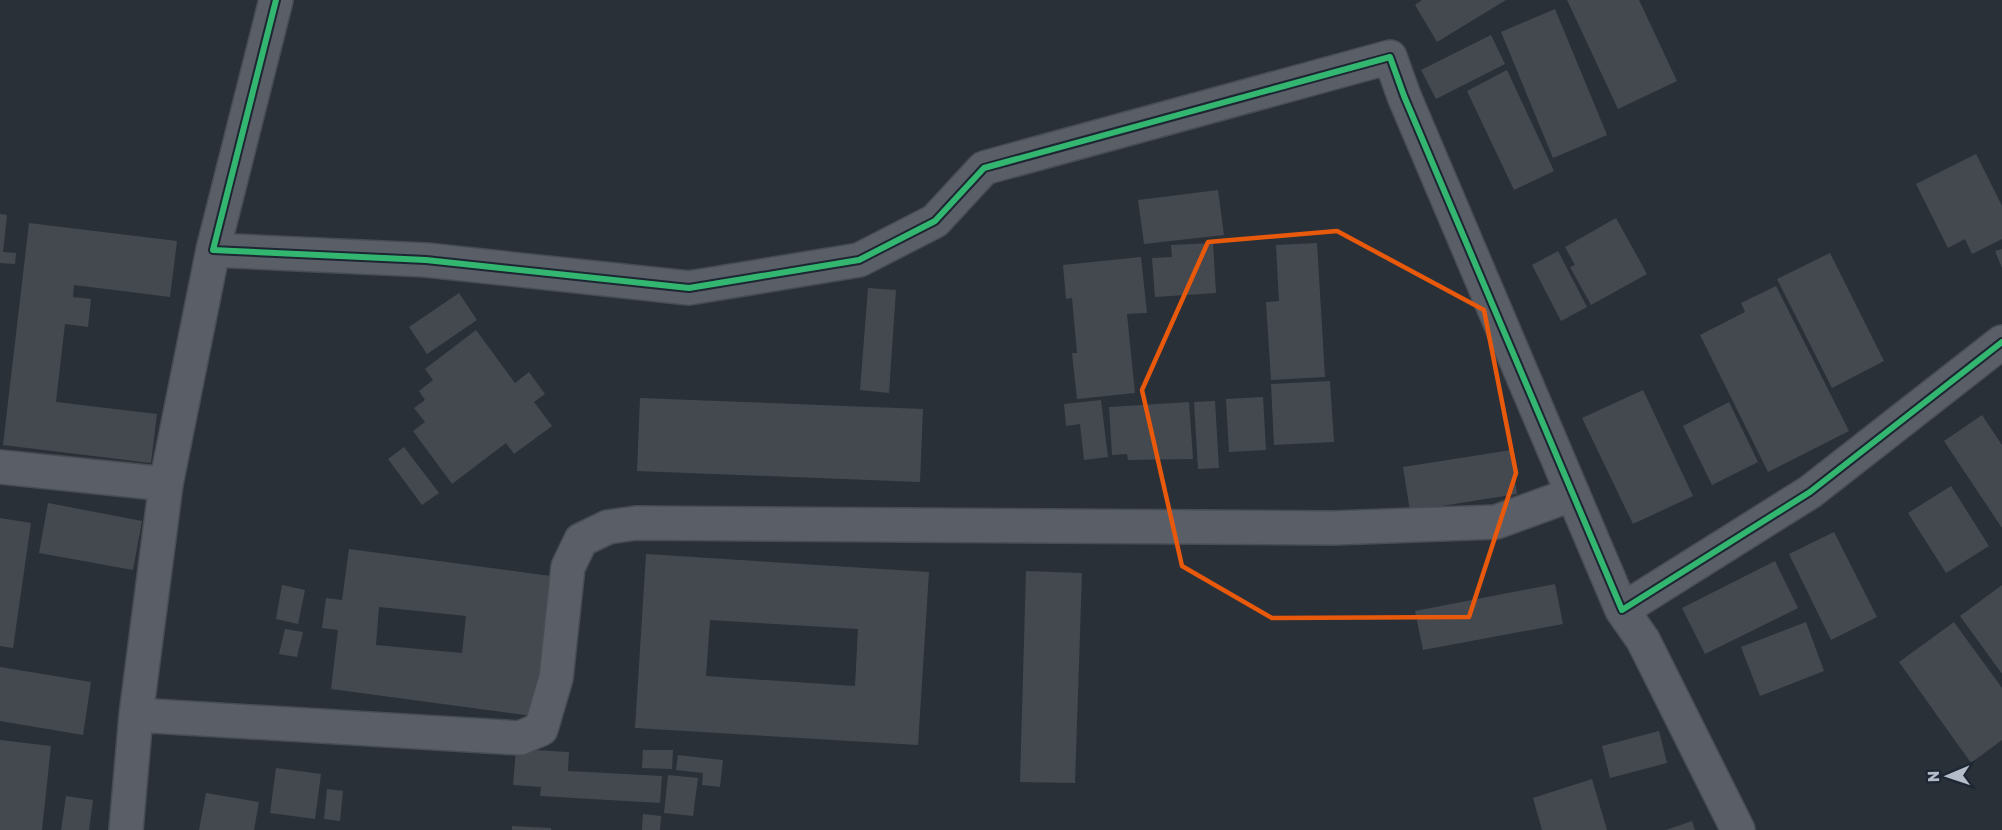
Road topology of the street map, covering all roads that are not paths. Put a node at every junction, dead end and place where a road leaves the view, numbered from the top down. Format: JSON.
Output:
{"nodes":[{"id":1,"x":276,"y":0,"type":"edge"},
{"id":2,"x":213,"y":250,"type":"junction"},
{"id":3,"x":2002,"y":342,"type":"edge"},
{"id":4,"x":0,"y":467,"type":"edge"},
{"id":5,"x":166,"y":484,"type":"junction"},
{"id":6,"x":1573,"y":495,"type":"junction"},
{"id":7,"x":1622,"y":610,"type":"junction"},
{"id":8,"x":136,"y":715,"type":"junction"},
{"id":9,"x":126,"y":830,"type":"edge"},
{"id":10,"x":1738,"y":830,"type":"edge"}],
"edges":[{"from":1,"to":2,"type":"street"},
{"from":2,"to":5,"type":"street"},
{"from":2,"to":6,"type":"street"},
{"from":3,"to":7,"type":"street"},
{"from":4,"to":5,"type":"street"},
{"from":5,"to":8,"type":"street"},
{"from":6,"to":7,"type":"street"},
{"from":6,"to":8,"type":"street"},
{"from":7,"to":10,"type":"street"},
{"from":8,"to":9,"type":"street"}]}
